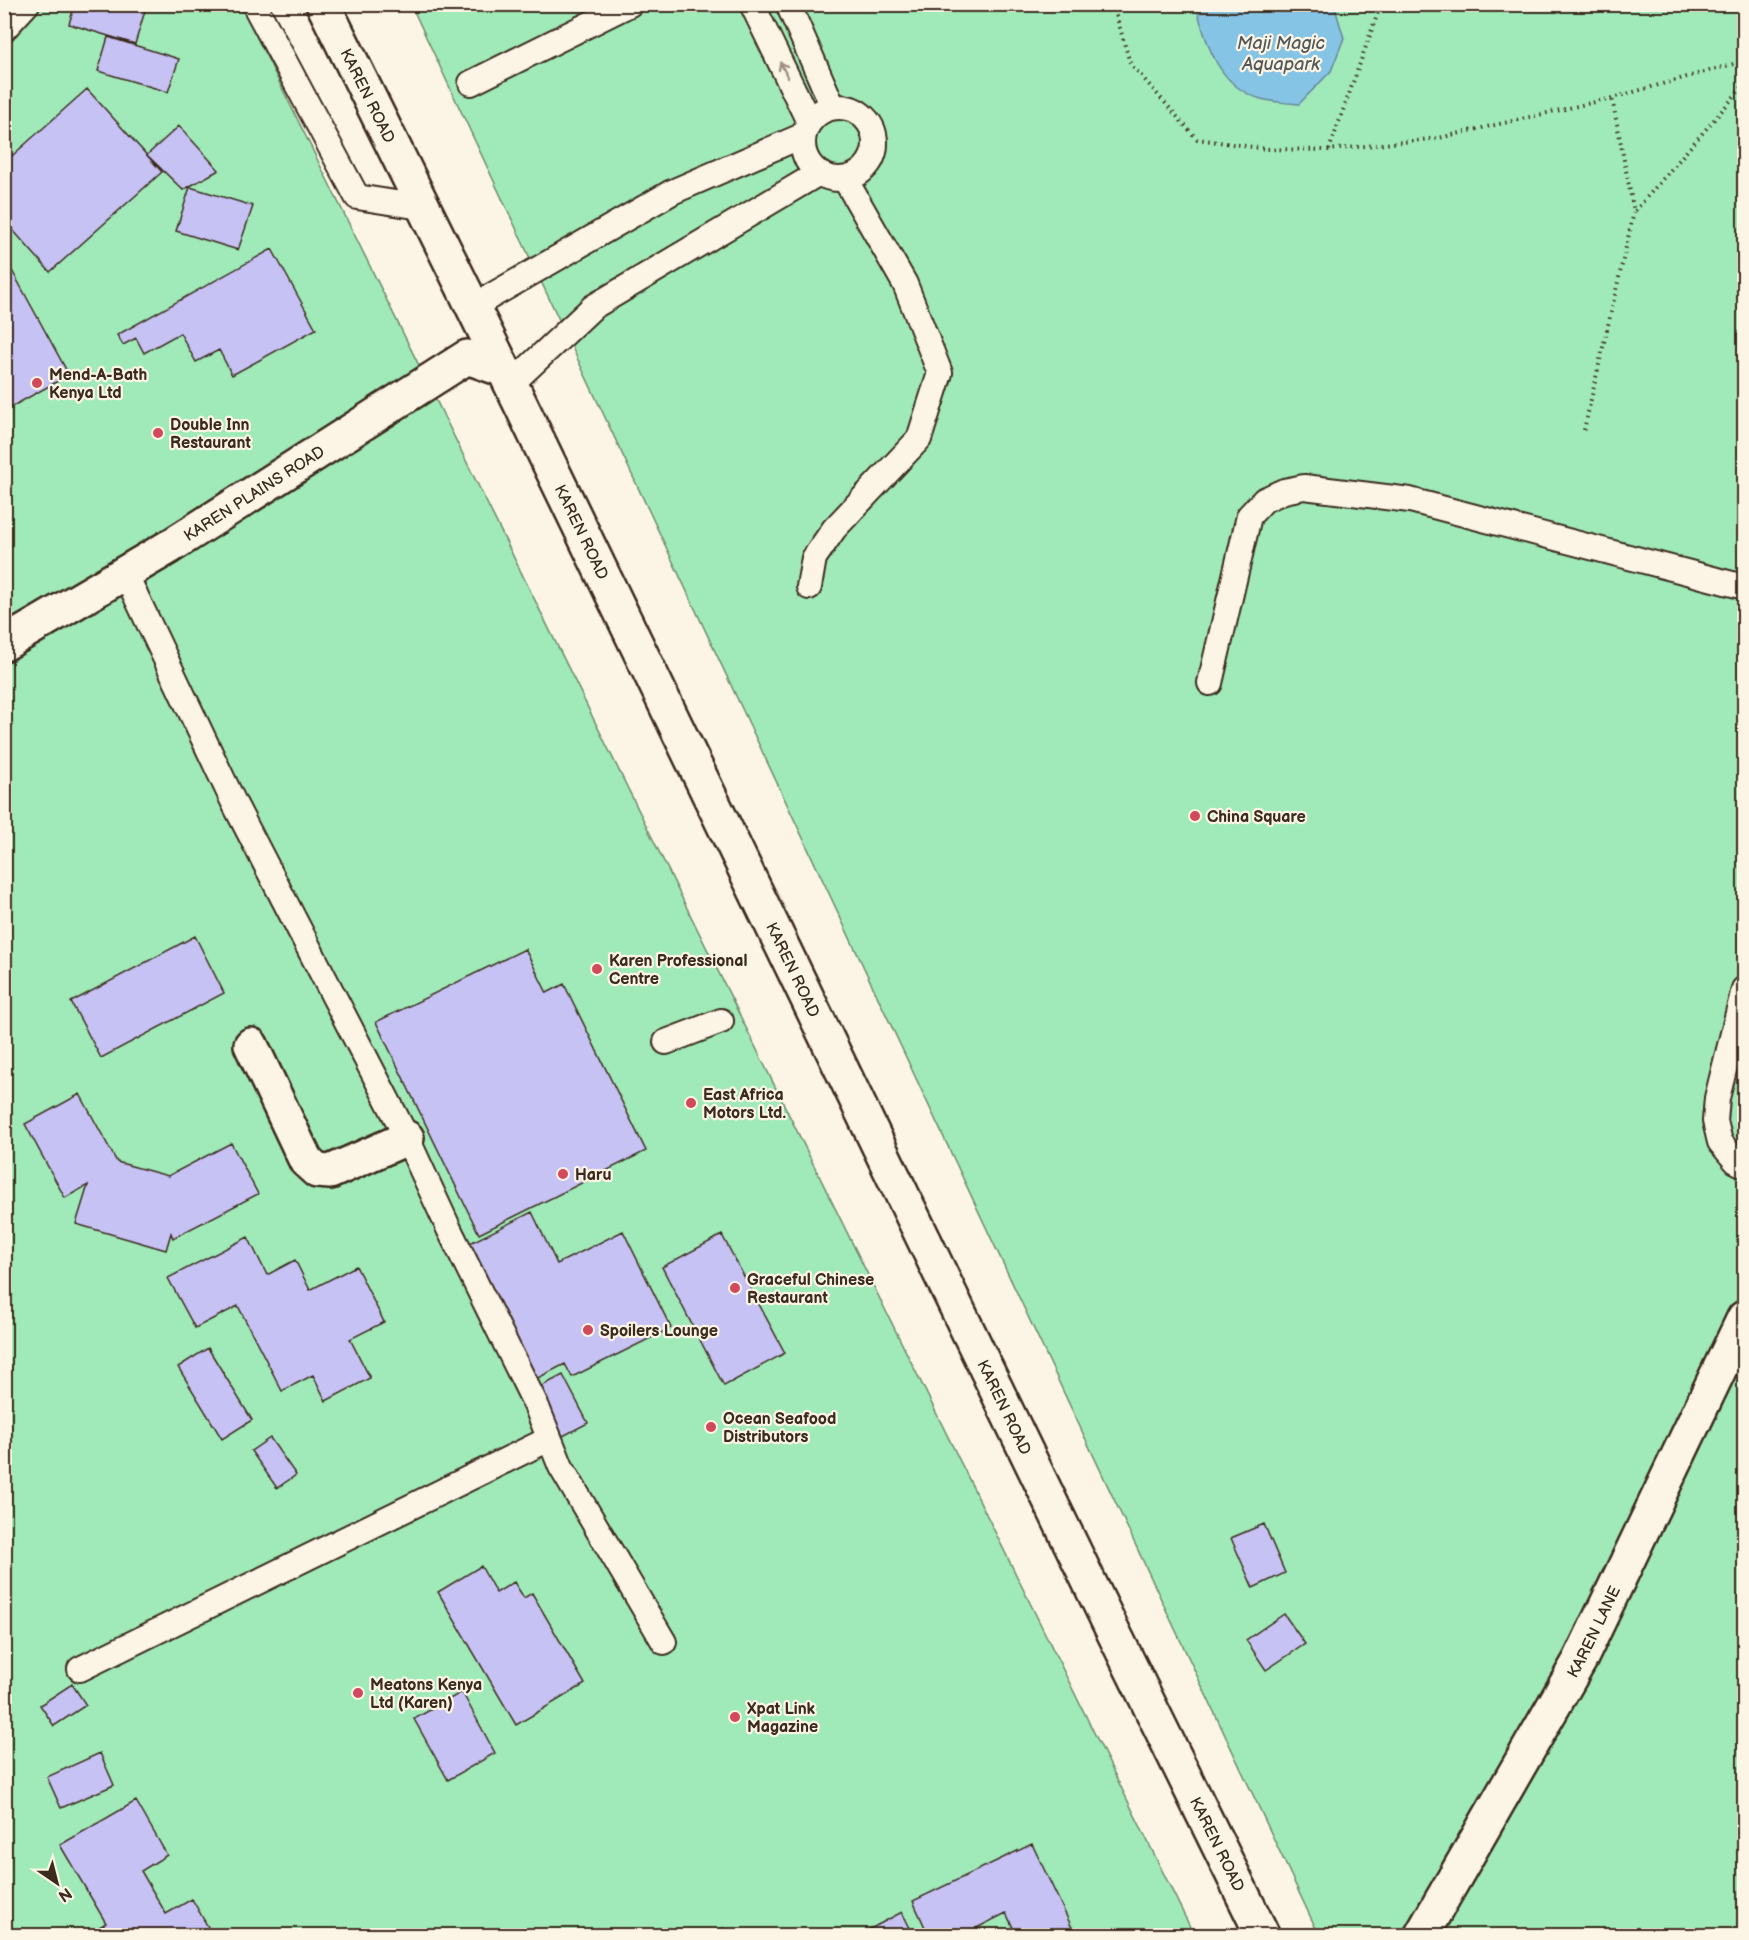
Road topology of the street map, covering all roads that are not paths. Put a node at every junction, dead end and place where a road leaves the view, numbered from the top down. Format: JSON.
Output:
{"nodes":[{"id":1,"x":27,"y":4,"type":"edge"},
{"id":2,"x":254,"y":4,"type":"edge"},
{"id":3,"x":323,"y":4,"type":"edge"},
{"id":4,"x":630,"y":4,"type":"edge"},
{"id":5,"x":752,"y":4,"type":"edge"},
{"id":6,"x":788,"y":4,"type":"edge"},
{"id":7,"x":4,"y":29,"type":"edge"},
{"id":8,"x":471,"y":83,"type":"dead end"},
{"id":9,"x":833,"y":107,"type":"junction"},
{"id":10,"x":806,"y":129,"type":"junction"},
{"id":11,"x":819,"y":173,"type":"junction"},
{"id":12,"x":845,"y":179,"type":"junction"},
{"id":13,"x":421,"y":207,"type":"junction"},
{"id":14,"x":472,"y":308,"type":"junction"},
{"id":15,"x":508,"y":377,"type":"junction"},
{"id":16,"x":124,"y":571,"type":"junction"},
{"id":17,"x":809,"y":587,"type":"dead end"},
{"id":18,"x":1744,"y":587,"type":"edge"},
{"id":19,"x":4,"y":644,"type":"edge"},
{"id":20,"x":1210,"y":683,"type":"dead end"},
{"id":21,"x":1744,"y":989,"type":"edge"},
{"id":22,"x":721,"y":1021,"type":"dead end"},
{"id":23,"x":666,"y":1042,"type":"dead end"},
{"id":24,"x":251,"y":1045,"type":"dead end"},
{"id":25,"x":407,"y":1138,"type":"junction"},
{"id":26,"x":1744,"y":1165,"type":"edge"},
{"id":27,"x":1744,"y":1318,"type":"edge"},
{"id":28,"x":549,"y":1439,"type":"junction"},
{"id":29,"x":664,"y":1642,"type":"dead end"},
{"id":30,"x":80,"y":1669,"type":"dead end"},
{"id":31,"x":1263,"y":1935,"type":"edge"},
{"id":32,"x":1421,"y":1935,"type":"edge"}],
"edges":[{"from":1,"to":7,"type":"lane"},
{"from":2,"to":13,"type":"lane"},
{"from":3,"to":13,"type":"street","name":"KAREN ROAD"},
{"from":4,"to":8,"type":"lane"},
{"from":10,"to":5,"type":"lane","one_way":true},
{"from":6,"to":9,"type":"lane"},
{"from":9,"to":10,"type":"lane"},
{"from":9,"to":12,"type":"lane"},
{"from":10,"to":11,"type":"lane"},
{"from":10,"to":14,"type":"lane"},
{"from":11,"to":12,"type":"lane"},
{"from":11,"to":15,"type":"lane"},
{"from":12,"to":17,"type":"lane"},
{"from":13,"to":14,"type":"street","name":"KAREN ROAD"},
{"from":14,"to":15,"type":"street","name":"KAREN ROAD"},
{"from":15,"to":16,"type":"street","name":"KAREN PLAINS ROAD"},
{"from":15,"to":31,"type":"street","name":"KAREN ROAD"},
{"from":16,"to":19,"type":"street","name":"KAREN PLAINS ROAD"},
{"from":16,"to":25,"type":"lane"},
{"from":18,"to":20,"type":"lane"},
{"from":21,"to":26,"type":"lane"},
{"from":22,"to":23,"type":"lane"},
{"from":24,"to":25,"type":"street"},
{"from":25,"to":28,"type":"lane"},
{"from":27,"to":32,"type":"street","name":"KAREN LANE"},
{"from":28,"to":29,"type":"lane"},
{"from":28,"to":30,"type":"lane"}]}
